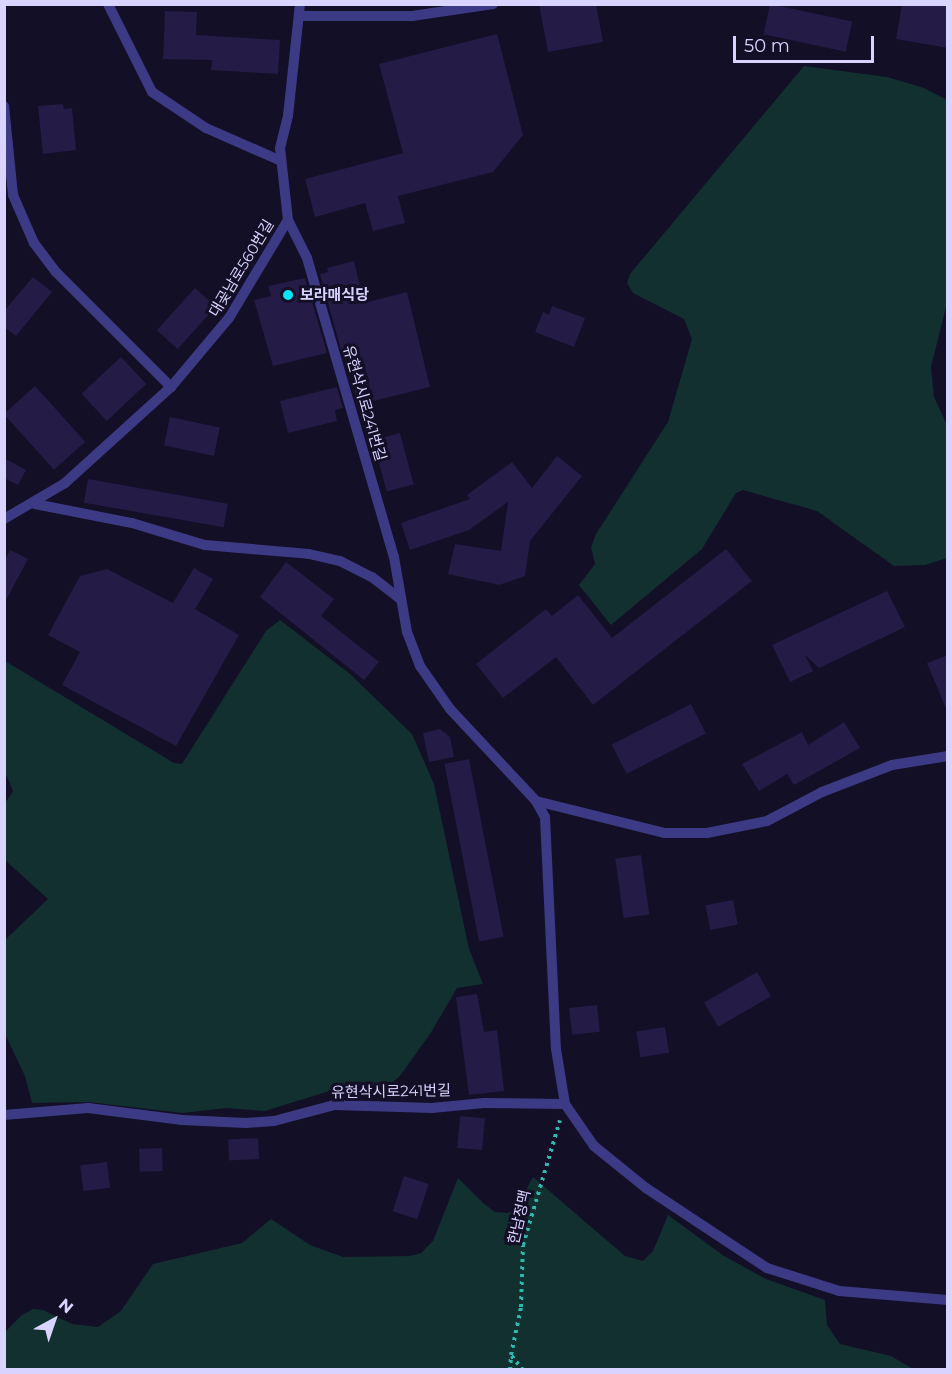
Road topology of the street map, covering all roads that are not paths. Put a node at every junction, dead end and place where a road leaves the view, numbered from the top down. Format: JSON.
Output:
{"nodes":[{"id":1,"x":108,"y":4,"type":"edge"},
{"id":2,"x":300,"y":4,"type":"edge"},
{"id":3,"x":494,"y":4,"type":"edge"},
{"id":4,"x":299,"y":16,"type":"junction"},
{"id":5,"x":4,"y":106,"type":"edge"},
{"id":6,"x":281,"y":161,"type":"junction"},
{"id":7,"x":288,"y":220,"type":"junction"},
{"id":8,"x":171,"y":387,"type":"junction"},
{"id":9,"x":35,"y":504,"type":"junction"},
{"id":10,"x":4,"y":519,"type":"edge"},
{"id":11,"x":400,"y":599,"type":"junction"},
{"id":12,"x":948,"y":756,"type":"edge"},
{"id":13,"x":536,"y":801,"type":"junction"},
{"id":14,"x":565,"y":1104,"type":"junction"},
{"id":15,"x":4,"y":1116,"type":"edge"},
{"id":16,"x":948,"y":1300,"type":"edge"}],
"edges":[{"from":1,"to":6,"type":"lane"},
{"from":2,"to":4,"type":"lane","name":"대곶남로560번길"},
{"from":3,"to":4,"type":"lane"},
{"from":4,"to":6,"type":"lane","name":"대곶남로560번길"},
{"from":5,"to":8,"type":"lane"},
{"from":6,"to":7,"type":"lane","name":"대곶남로560번길"},
{"from":7,"to":8,"type":"lane","name":"대곶남로560번길"},
{"from":7,"to":11,"type":"lane","name":"유현삭시로241번길"},
{"from":8,"to":9,"type":"lane","name":"대곶남로560번길"},
{"from":9,"to":10,"type":"lane","name":"대곶남로560번길"},
{"from":9,"to":11,"type":"lane"},
{"from":11,"to":13,"type":"lane","name":"유현삭시로241번길"},
{"from":12,"to":13,"type":"lane"},
{"from":13,"to":14,"type":"lane","name":"유현삭시로241번길"},
{"from":14,"to":15,"type":"lane","name":"유현삭시로241번길"},
{"from":14,"to":16,"type":"lane","name":"유현삭시로241번길"}]}
